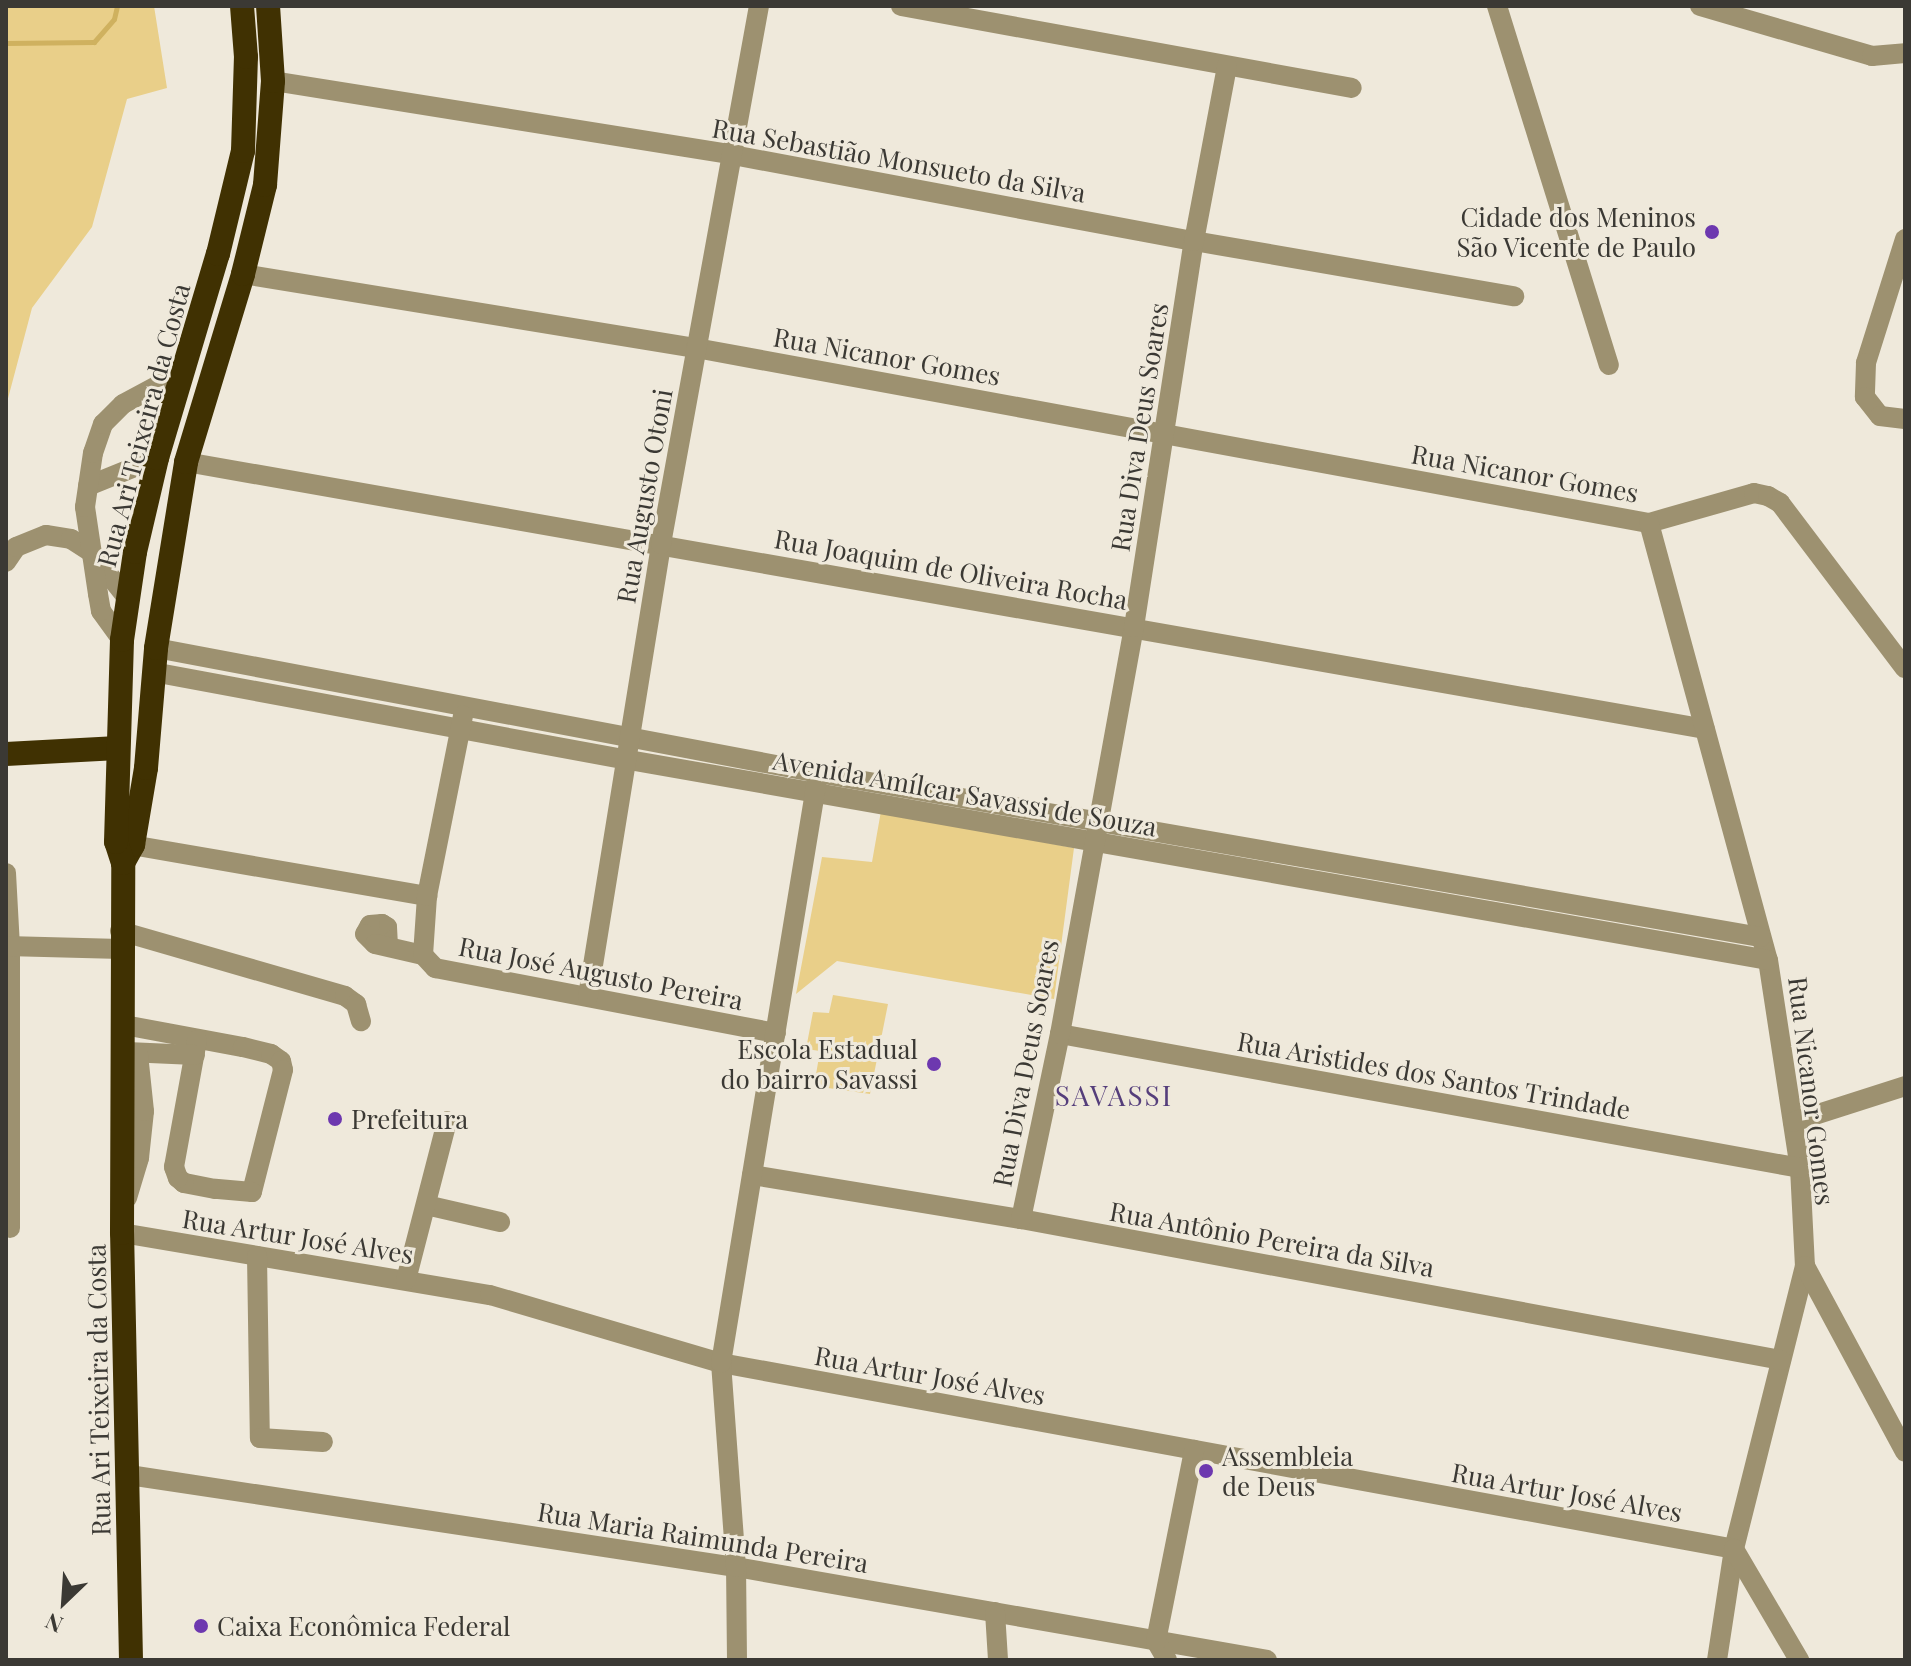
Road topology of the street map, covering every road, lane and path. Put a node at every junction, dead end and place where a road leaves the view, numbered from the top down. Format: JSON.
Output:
{"nodes":[{"id":1,"x":242,"y":6,"type":"edge"},
{"id":2,"x":268,"y":6,"type":"edge"},
{"id":3,"x":759,"y":6,"type":"edge"},
{"id":4,"x":901,"y":6,"type":"edge"},
{"id":5,"x":1497,"y":6,"type":"edge"},
{"id":6,"x":1700,"y":6,"type":"edge"},
{"id":7,"x":1905,"y":53,"type":"edge"},
{"id":8,"x":1227,"y":66,"type":"junction"},
{"id":9,"x":273,"y":81,"type":"junction"},
{"id":10,"x":1352,"y":88,"type":"dead end"},
{"id":11,"x":733,"y":155,"type":"junction"},
{"id":12,"x":1905,"y":239,"type":"edge"},
{"id":13,"x":1194,"y":241,"type":"junction"},
{"id":14,"x":243,"y":274,"type":"junction"},
{"id":15,"x":1514,"y":296,"type":"dead end"},
{"id":16,"x":696,"y":348,"type":"junction"},
{"id":17,"x":1609,"y":365,"type":"dead end"},
{"id":18,"x":181,"y":373,"type":"junction"},
{"id":19,"x":1905,"y":419,"type":"edge"},
{"id":20,"x":1166,"y":434,"type":"junction"},
{"id":21,"x":157,"y":458,"type":"junction"},
{"id":22,"x":186,"y":462,"type":"junction"},
{"id":23,"x":88,"y":486,"type":"junction"},
{"id":24,"x":1649,"y":523,"type":"junction"},
{"id":25,"x":661,"y":544,"type":"junction"},
{"id":26,"x":91,"y":552,"type":"junction"},
{"id":27,"x":6,"y":562,"type":"edge"},
{"id":28,"x":128,"y":599,"type":"junction"},
{"id":29,"x":1134,"y":627,"type":"junction"},
{"id":30,"x":122,"y":640,"type":"junction"},
{"id":31,"x":156,"y":648,"type":"junction"},
{"id":32,"x":1905,"y":668,"type":"edge"},
{"id":33,"x":153,"y":672,"type":"junction"},
{"id":34,"x":463,"y":718,"type":"junction"},
{"id":35,"x":1705,"y":729,"type":"junction"},
{"id":36,"x":632,"y":737,"type":"junction"},
{"id":37,"x":118,"y":748,"type":"junction"},
{"id":38,"x":6,"y":754,"type":"edge"},
{"id":39,"x":629,"y":760,"type":"junction"},
{"id":40,"x":817,"y":782,"type":"junction"},
{"id":41,"x":1097,"y":822,"type":"junction"},
{"id":42,"x":1093,"y":843,"type":"junction"},
{"id":43,"x":124,"y":850,"type":"junction"},
{"id":44,"x":6,"y":873,"type":"edge"},
{"id":45,"x":427,"y":896,"type":"junction"},
{"id":46,"x":1761,"y":937,"type":"junction"},
{"id":47,"x":120,"y":940,"type":"junction"},
{"id":48,"x":8,"y":946,"type":"edge"},
{"id":49,"x":388,"y":946,"type":"dead end"},
{"id":50,"x":423,"y":955,"type":"junction"},
{"id":51,"x":1768,"y":960,"type":"junction"},
{"id":52,"x":588,"y":996,"type":"junction"},
{"id":53,"x":361,"y":1021,"type":"dead end"},
{"id":54,"x":124,"y":1025,"type":"junction"},
{"id":55,"x":776,"y":1033,"type":"junction"},
{"id":56,"x":1060,"y":1034,"type":"junction"},
{"id":57,"x":196,"y":1047,"type":"junction"},
{"id":58,"x":132,"y":1053,"type":"junction"},
{"id":59,"x":1905,"y":1086,"type":"edge"},
{"id":60,"x":447,"y":1121,"type":"dead end"},
{"id":61,"x":1793,"y":1122,"type":"junction"},
{"id":62,"x":8,"y":1136,"type":"edge"},
{"id":63,"x":1800,"y":1168,"type":"junction"},
{"id":64,"x":752,"y":1175,"type":"junction"},
{"id":65,"x":426,"y":1205,"type":"junction"},
{"id":66,"x":1021,"y":1219,"type":"junction"},
{"id":67,"x":500,"y":1222,"type":"dead end"},
{"id":68,"x":122,"y":1224,"type":"junction"},
{"id":69,"x":10,"y":1228,"type":"dead end"},
{"id":70,"x":257,"y":1256,"type":"junction"},
{"id":71,"x":1805,"y":1266,"type":"junction"},
{"id":72,"x":406,"y":1280,"type":"junction"},
{"id":73,"x":1781,"y":1360,"type":"junction"},
{"id":74,"x":721,"y":1363,"type":"junction"},
{"id":75,"x":323,"y":1442,"type":"dead end"},
{"id":76,"x":1194,"y":1450,"type":"junction"},
{"id":77,"x":1905,"y":1452,"type":"edge"},
{"id":78,"x":129,"y":1475,"type":"junction"},
{"id":79,"x":1734,"y":1549,"type":"junction"},
{"id":80,"x":736,"y":1567,"type":"junction"},
{"id":81,"x":995,"y":1612,"type":"junction"},
{"id":82,"x":1156,"y":1641,"type":"junction"},
{"id":83,"x":131,"y":1660,"type":"edge"},
{"id":84,"x":737,"y":1660,"type":"edge"},
{"id":85,"x":998,"y":1660,"type":"edge"},
{"id":86,"x":1167,"y":1660,"type":"edge"},
{"id":87,"x":1267,"y":1660,"type":"edge"},
{"id":88,"x":1717,"y":1660,"type":"edge"},
{"id":89,"x":1799,"y":1660,"type":"edge"}],
"edges":[{"from":1,"to":18,"type":"highway","name":"Rua Ari Teixeira da Costa"},
{"from":2,"to":9,"type":"highway"},
{"from":3,"to":11,"type":"street","name":"Rua Augusto Otoni"},
{"from":4,"to":8,"type":"street"},
{"from":5,"to":17,"type":"street"},
{"from":6,"to":7,"type":"street"},
{"from":8,"to":10,"type":"street"},
{"from":8,"to":13,"type":"street","name":"Rua Diva Deus Soares"},
{"from":9,"to":11,"type":"street","name":"Rua Sebastião Monsueto da Silva"},
{"from":9,"to":14,"type":"highway"},
{"from":11,"to":13,"type":"street","name":"Rua Sebastião Monsueto da Silva"},
{"from":11,"to":16,"type":"street","name":"Rua Augusto Otoni"},
{"from":12,"to":19,"type":"street"},
{"from":13,"to":15,"type":"street","name":"Rua Sebastião Monsueto da Silva"},
{"from":13,"to":20,"type":"street","name":"Rua Diva Deus Soares"},
{"from":14,"to":16,"type":"street","name":"Rua Nicanor Gomes"},
{"from":14,"to":22,"type":"highway"},
{"from":16,"to":20,"type":"street","name":"Rua Nicanor Gomes"},
{"from":16,"to":25,"type":"street","name":"Rua Augusto Otoni"},
{"from":18,"to":21,"type":"highway","name":"Rua Ari Teixeira da Costa"},
{"from":18,"to":23,"type":"street"},
{"from":20,"to":24,"type":"street","name":"Rua Nicanor Gomes"},
{"from":20,"to":29,"type":"street","name":"Rua Diva Deus Soares"},
{"from":21,"to":23,"type":"street"},
{"from":21,"to":28,"type":"highway","name":"Rua Ari Teixeira da Costa"},
{"from":22,"to":25,"type":"street","name":"Rua Joaquim de Oliveira Rocha"},
{"from":22,"to":31,"type":"highway"},
{"from":23,"to":26,"type":"street"},
{"from":24,"to":32,"type":"street"},
{"from":24,"to":35,"type":"street","name":"Rua Nicanor Gomes"},
{"from":25,"to":29,"type":"street","name":"Rua Joaquim de Oliveira Rocha"},
{"from":25,"to":36,"type":"street","name":"Rua Augusto Otoni"},
{"from":26,"to":27,"type":"street"},
{"from":26,"to":28,"type":"street"},
{"from":26,"to":30,"type":"street"},
{"from":28,"to":30,"type":"highway","name":"Rua Ari Teixeira da Costa"},
{"from":29,"to":35,"type":"street","name":"Rua Joaquim de Oliveira Rocha"},
{"from":29,"to":41,"type":"street","name":"Rua Diva Deus Soares"},
{"from":30,"to":37,"type":"highway","name":"Rua Ari Teixeira da Costa"},
{"from":31,"to":33,"type":"highway"},
{"from":31,"to":34,"type":"street","name":"Avenida Amílcar Savassi de Souza"},
{"from":33,"to":34,"type":"street","name":"Avenida Amílcar Savassi de Souza"},
{"from":33,"to":43,"type":"highway"},
{"from":34,"to":36,"type":"street","name":"Avenida Amílcar Savassi de Souza"},
{"from":34,"to":39,"type":"street","name":"Avenida Amílcar Savassi de Souza"},
{"from":34,"to":45,"type":"street"},
{"from":35,"to":46,"type":"street","name":"Rua Nicanor Gomes"},
{"from":36,"to":39,"type":"street","name":"Rua Augusto Otoni"},
{"from":36,"to":40,"type":"street","name":"Avenida Amílcar Savassi de Souza"},
{"from":37,"to":38,"type":"highway"},
{"from":37,"to":43,"type":"highway","name":"Rua Ari Teixeira da Costa"},
{"from":39,"to":40,"type":"street","name":"Avenida Amílcar Savassi de Souza"},
{"from":39,"to":52,"type":"street","name":"Rua Augusto Otoni"},
{"from":40,"to":41,"type":"street","name":"Avenida Amílcar Savassi de Souza"},
{"from":40,"to":42,"type":"street","name":"Avenida Amílcar Savassi de Souza"},
{"from":40,"to":55,"type":"street"},
{"from":41,"to":42,"type":"street","name":"Rua Diva Deus Soares"},
{"from":41,"to":46,"type":"street","name":"Avenida Amílcar Savassi de Souza"},
{"from":42,"to":51,"type":"street","name":"Avenida Amílcar Savassi de Souza"},
{"from":42,"to":56,"type":"street","name":"Rua Diva Deus Soares"},
{"from":43,"to":45,"type":"street"},
{"from":43,"to":47,"type":"highway","name":"Rua Ari Teixeira da Costa"},
{"from":44,"to":48,"type":"street"},
{"from":45,"to":50,"type":"street"},
{"from":46,"to":51,"type":"street","name":"Rua Nicanor Gomes"},
{"from":47,"to":48,"type":"street"},
{"from":47,"to":53,"type":"street"},
{"from":47,"to":54,"type":"highway","name":"Rua Ari Teixeira da Costa"},
{"from":48,"to":62,"type":"street"},
{"from":49,"to":50,"type":"street","name":"Rua José Augusto Pereira"},
{"from":50,"to":52,"type":"street","name":"Rua José Augusto Pereira"},
{"from":51,"to":61,"type":"street","name":"Rua Nicanor Gomes"},
{"from":52,"to":55,"type":"street","name":"Rua José Augusto Pereira"},
{"from":54,"to":57,"type":"street"},
{"from":54,"to":58,"type":"highway","name":"Rua Ari Teixeira da Costa"},
{"from":55,"to":64,"type":"street"},
{"from":56,"to":63,"type":"street","name":"Rua Aristides dos Santos Trindade"},
{"from":56,"to":66,"type":"street","name":"Rua Diva Deus Soares"},
{"from":57,"to":57,"type":"street"},
{"from":57,"to":58,"type":"street"},
{"from":58,"to":68,"type":"highway","name":"Rua Ari Teixeira da Costa"},
{"from":59,"to":61,"type":"street"},
{"from":60,"to":65,"type":"street"},
{"from":61,"to":63,"type":"street","name":"Rua Nicanor Gomes"},
{"from":62,"to":69,"type":"street"},
{"from":63,"to":71,"type":"street","name":"Rua Nicanor Gomes"},
{"from":64,"to":66,"type":"street","name":"Rua Antônio Pereira da Silva"},
{"from":64,"to":74,"type":"street"},
{"from":65,"to":67,"type":"street"},
{"from":65,"to":72,"type":"street"},
{"from":66,"to":73,"type":"street","name":"Rua Antônio Pereira da Silva"},
{"from":68,"to":70,"type":"street","name":"Rua Artur José Alves"},
{"from":68,"to":78,"type":"highway","name":"Rua Ari Teixeira da Costa"},
{"from":70,"to":72,"type":"street","name":"Rua Artur José Alves"},
{"from":70,"to":75,"type":"street"},
{"from":71,"to":73,"type":"street","name":"Rua Nicanor Gomes"},
{"from":71,"to":77,"type":"street"},
{"from":72,"to":74,"type":"street","name":"Rua Artur José Alves"},
{"from":73,"to":79,"type":"street","name":"Rua Nicanor Gomes"},
{"from":74,"to":76,"type":"street","name":"Rua Artur José Alves"},
{"from":74,"to":80,"type":"street"},
{"from":76,"to":79,"type":"street","name":"Rua Artur José Alves"},
{"from":76,"to":82,"type":"street"},
{"from":78,"to":80,"type":"street","name":"Rua Maria Raimunda Pereira"},
{"from":78,"to":83,"type":"highway","name":"Rua Ari Teixeira da Costa"},
{"from":79,"to":88,"type":"street","name":"Rua Nicanor Gomes"},
{"from":79,"to":89,"type":"street"},
{"from":80,"to":81,"type":"street","name":"Rua Maria Raimunda Pereira"},
{"from":80,"to":84,"type":"street"},
{"from":81,"to":82,"type":"street","name":"Rua Maria Raimunda Pereira"},
{"from":81,"to":85,"type":"street"},
{"from":82,"to":86,"type":"street"},
{"from":82,"to":87,"type":"street","name":"Rua Maria Raimunda Pereira"}]}
